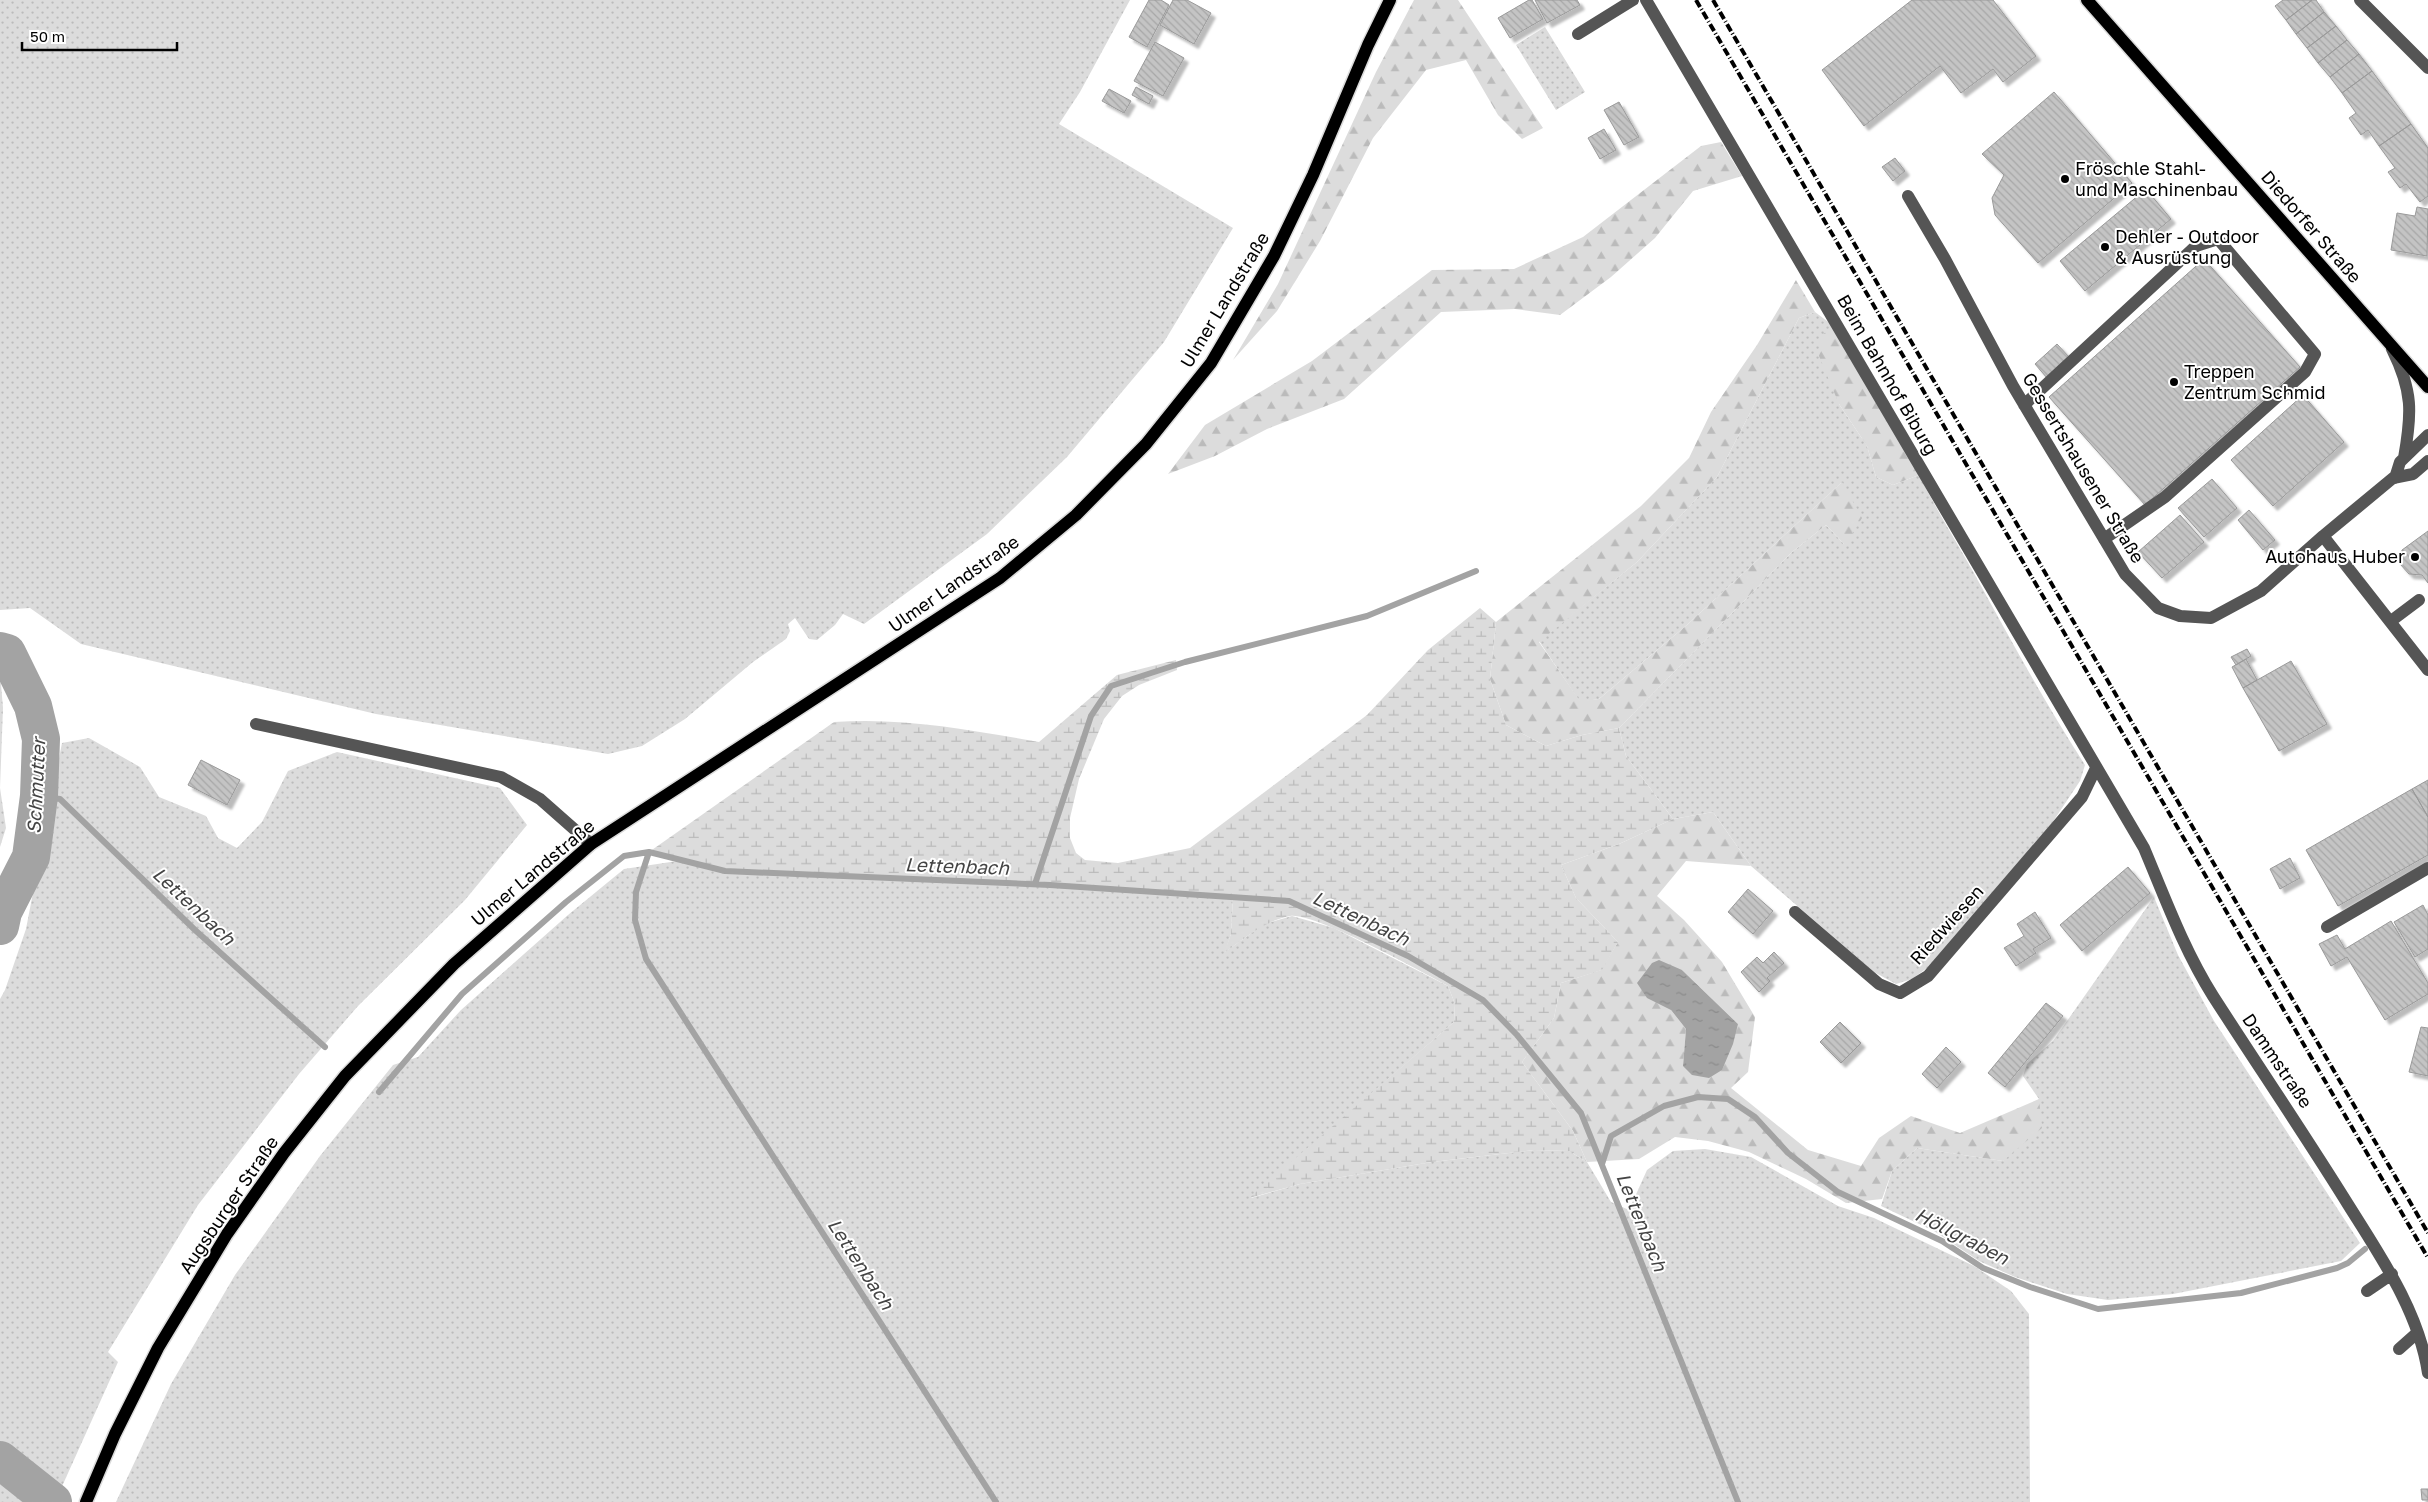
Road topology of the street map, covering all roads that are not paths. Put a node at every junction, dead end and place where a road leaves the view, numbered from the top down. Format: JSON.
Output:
{"nodes":[{"id":1,"x":1390,"y":0,"type":"edge"},
{"id":2,"x":1633,"y":0,"type":"edge"},
{"id":3,"x":1646,"y":0,"type":"edge"},
{"id":4,"x":2088,"y":0,"type":"edge"},
{"id":5,"x":2360,"y":0,"type":"edge"},
{"id":6,"x":1578,"y":34,"type":"dead end"},
{"id":7,"x":2428,"y":68,"type":"edge"},
{"id":8,"x":1908,"y":196,"type":"dead end"},
{"id":9,"x":2387,"y":340,"type":"junction"},
{"id":10,"x":2428,"y":386,"type":"edge"},
{"id":11,"x":2024,"y":405,"type":"junction"},
{"id":12,"x":2428,"y":434,"type":"edge"},
{"id":13,"x":2404,"y":458,"type":"junction"},
{"id":14,"x":2428,"y":461,"type":"edge"},
{"id":15,"x":2394,"y":478,"type":"junction"},
{"id":16,"x":2323,"y":536,"type":"junction"},
{"id":17,"x":2104,"y":539,"type":"junction"},
{"id":18,"x":2419,"y":600,"type":"dead end"},
{"id":19,"x":2391,"y":621,"type":"junction"},
{"id":20,"x":2428,"y":670,"type":"edge"},
{"id":21,"x":256,"y":724,"type":"dead end"},
{"id":22,"x":2096,"y":768,"type":"junction"},
{"id":23,"x":591,"y":844,"type":"junction"},
{"id":24,"x":2428,"y":868,"type":"edge"},
{"id":25,"x":1795,"y":912,"type":"dead end"},
{"id":26,"x":2327,"y":928,"type":"dead end"},
{"id":27,"x":454,"y":964,"type":"joint"},
{"id":28,"x":2392,"y":1274,"type":"junction"},
{"id":29,"x":2367,"y":1291,"type":"dead end"},
{"id":30,"x":2417,"y":1333,"type":"junction"},
{"id":31,"x":2399,"y":1349,"type":"dead end"},
{"id":32,"x":2428,"y":1373,"type":"edge"},
{"id":33,"x":86,"y":1502,"type":"edge"}],
"edges":[{"from":1,"to":23,"type":"main road","name":"Ulmer Landstraße"},
{"from":2,"to":6,"type":"street"},
{"from":3,"to":22,"type":"street","name":"Beim Bahnhof Biburg"},
{"from":4,"to":9,"type":"main road","name":"Diedorfer Straße"},
{"from":5,"to":7,"type":"street"},
{"from":8,"to":11,"type":"street","name":"Gessertshausener Straße"},
{"from":9,"to":10,"type":"main road","name":"Diedorfer Straße"},
{"from":9,"to":13,"type":"street","name":"Gessertshausener Straße"},
{"from":11,"to":17,"type":"street","name":"Gessertshausener Straße"},
{"from":11,"to":17,"type":"street"},
{"from":12,"to":13,"type":"street","name":"Gessertshausener Straße"},
{"from":13,"to":15,"type":"street","name":"Gessertshausener Straße"},
{"from":14,"to":15,"type":"street","name":"Gessertshausener Straße"},
{"from":15,"to":16,"type":"street","name":"Gessertshausener Straße"},
{"from":16,"to":17,"type":"street","name":"Gessertshausener Straße"},
{"from":16,"to":19,"type":"street"},
{"from":18,"to":19,"type":"street"},
{"from":19,"to":20,"type":"street"},
{"from":21,"to":23,"type":"street"},
{"from":22,"to":25,"type":"street","name":"Riedwiesen"},
{"from":22,"to":28,"type":"street","name":"Dammstraße"},
{"from":23,"to":27,"type":"main road","name":"Ulmer Landstraße"},
{"from":24,"to":26,"type":"street"},
{"from":27,"to":33,"type":"main road","name":"Augsburger Straße"},
{"from":28,"to":29,"type":"street"},
{"from":28,"to":30,"type":"street","name":"Dammstraße"},
{"from":30,"to":31,"type":"street"},
{"from":30,"to":32,"type":"street","name":"Dammstraße"}]}
